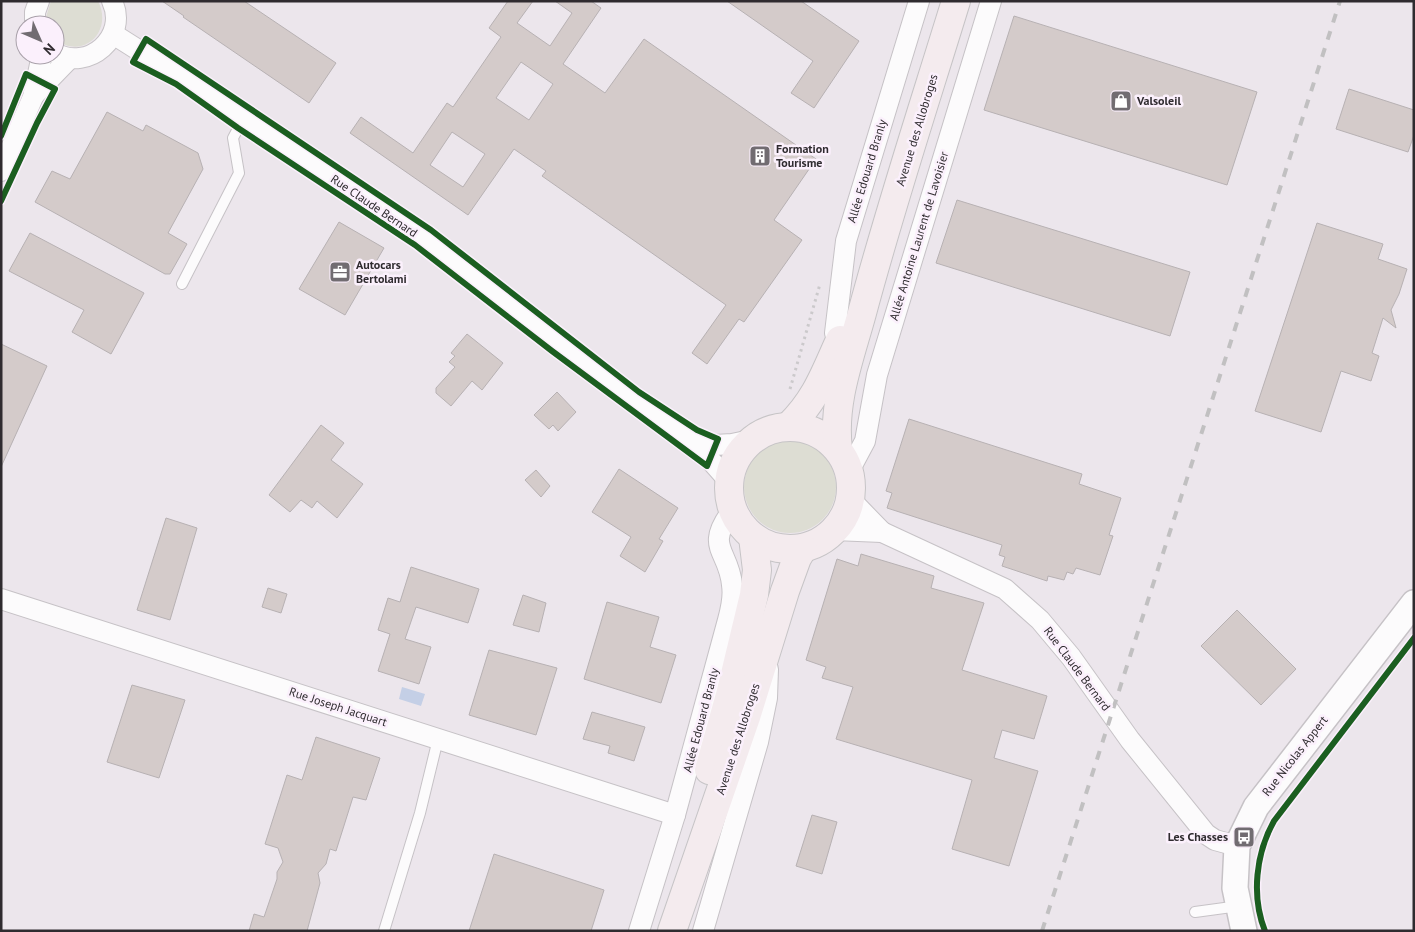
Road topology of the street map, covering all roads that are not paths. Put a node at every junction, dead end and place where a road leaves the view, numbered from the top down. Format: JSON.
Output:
{"nodes":[{"id":1,"x":39,"y":1,"type":"edge"},
{"id":2,"x":112,"y":1,"type":"edge"},
{"id":3,"x":919,"y":1,"type":"edge"},
{"id":4,"x":956,"y":1,"type":"edge"},
{"id":5,"x":991,"y":1,"type":"edge"},
{"id":6,"x":35,"y":15,"type":"edge"},
{"id":7,"x":113,"y":34,"type":"junction"},
{"id":8,"x":65,"y":56,"type":"edge"},
{"id":9,"x":40,"y":65,"type":"edge"},
{"id":10,"x":56,"y":65,"type":"edge"},
{"id":11,"x":33,"y":97,"type":"junction"},
{"id":12,"x":244,"y":117,"type":"junction"},
{"id":13,"x":1,"y":171,"type":"edge"},
{"id":14,"x":876,"y":259,"type":"junction"},
{"id":15,"x":182,"y":284,"type":"dead end"},
{"id":16,"x":838,"y":343,"type":"junction"},
{"id":17,"x":789,"y":426,"type":"junction"},
{"id":18,"x":751,"y":440,"type":"junction"},
{"id":19,"x":698,"y":446,"type":"junction"},
{"id":20,"x":844,"y":460,"type":"junction"},
{"id":21,"x":728,"y":480,"type":"junction"},
{"id":22,"x":850,"y":499,"type":"junction"},
{"id":23,"x":732,"y":511,"type":"junction"},
{"id":24,"x":834,"y":530,"type":"junction"},
{"id":25,"x":882,"y":532,"type":"junction"},
{"id":26,"x":753,"y":537,"type":"junction"},
{"id":27,"x":804,"y":548,"type":"junction"},
{"id":28,"x":1,"y":599,"type":"edge"},
{"id":29,"x":1414,"y":604,"type":"edge"},
{"id":30,"x":745,"y":631,"type":"junction"},
{"id":31,"x":766,"y":649,"type":"junction"},
{"id":32,"x":746,"y":717,"type":"junction"},
{"id":33,"x":438,"y":739,"type":"junction"},
{"id":34,"x":758,"y":742,"type":"junction"},
{"id":35,"x":675,"y":815,"type":"junction"},
{"id":36,"x":1237,"y":846,"type":"junction"},
{"id":37,"x":1238,"y":906,"type":"junction"},
{"id":38,"x":1195,"y":912,"type":"dead end"},
{"id":39,"x":384,"y":931,"type":"edge"},
{"id":40,"x":638,"y":931,"type":"edge"},
{"id":41,"x":671,"y":931,"type":"edge"},
{"id":42,"x":704,"y":931,"type":"edge"},
{"id":43,"x":1244,"y":931,"type":"edge"}],
"edges":[{"from":1,"to":6,"type":"street"},
{"from":2,"to":7,"type":"street"},
{"from":3,"to":16,"type":"street","name":"Allée Edouard Branly"},
{"from":4,"to":14,"type":"main road","name":"Avenue des Allobroges"},
{"from":5,"to":20,"type":"street","name":"Allée Antoine Laurent de Lavoisier"},
{"from":7,"to":8,"type":"street"},
{"from":7,"to":12,"type":"street","name":"Rue Claude Bernard"},
{"from":9,"to":11,"type":"street"},
{"from":10,"to":11,"type":"street"},
{"from":11,"to":13,"type":"street"},
{"from":12,"to":15,"type":"lane"},
{"from":12,"to":19,"type":"street","name":"Rue Claude Bernard"},
{"from":14,"to":16,"type":"main road","name":"Avenue des Allobroges"},
{"from":14,"to":20,"type":"main road","name":"Avenue des Allobroges"},
{"from":16,"to":17,"type":"main road","name":"Avenue des Allobroges"},
{"from":17,"to":18,"type":"main road"},
{"from":17,"to":20,"type":"main road"},
{"from":18,"to":19,"type":"street"},
{"from":18,"to":21,"type":"main road"},
{"from":19,"to":21,"type":"street","name":"Rue Claude Bernard"},
{"from":20,"to":22,"type":"main road"},
{"from":21,"to":23,"type":"main road"},
{"from":22,"to":24,"type":"main road"},
{"from":22,"to":25,"type":"street","name":"Rue Claude Bernard"},
{"from":23,"to":26,"type":"main road"},
{"from":23,"to":35,"type":"street","name":"Allée Edouard Branly"},
{"from":24,"to":25,"type":"street","name":"Rue Claude Bernard"},
{"from":24,"to":27,"type":"main road"},
{"from":25,"to":36,"type":"street","name":"Rue Claude Bernard"},
{"from":26,"to":27,"type":"main road"},
{"from":26,"to":30,"type":"main road","name":"Avenue des Allobroges"},
{"from":27,"to":31,"type":"main road","name":"Avenue des Allobroges"},
{"from":28,"to":33,"type":"street","name":"Rue Joseph Jacquart"},
{"from":29,"to":36,"type":"street","name":"Rue Nicolas Appert"},
{"from":30,"to":32,"type":"street"},
{"from":30,"to":41,"type":"main road","name":"Avenue des Allobroges"},
{"from":31,"to":32,"type":"main road","name":"Avenue des Allobroges"},
{"from":31,"to":34,"type":"street"},
{"from":32,"to":34,"type":"street"},
{"from":32,"to":41,"type":"main road","name":"Avenue des Allobroges"},
{"from":33,"to":35,"type":"street","name":"Rue Joseph Jacquart"},
{"from":33,"to":39,"type":"lane"},
{"from":34,"to":42,"type":"street"},
{"from":35,"to":40,"type":"street","name":"Allée Edouard Branly"},
{"from":36,"to":37,"type":"street","name":"Rue Nicolas Appert"},
{"from":37,"to":38,"type":"lane"},
{"from":37,"to":43,"type":"street","name":"Rue Nicolas Appert"}]}
